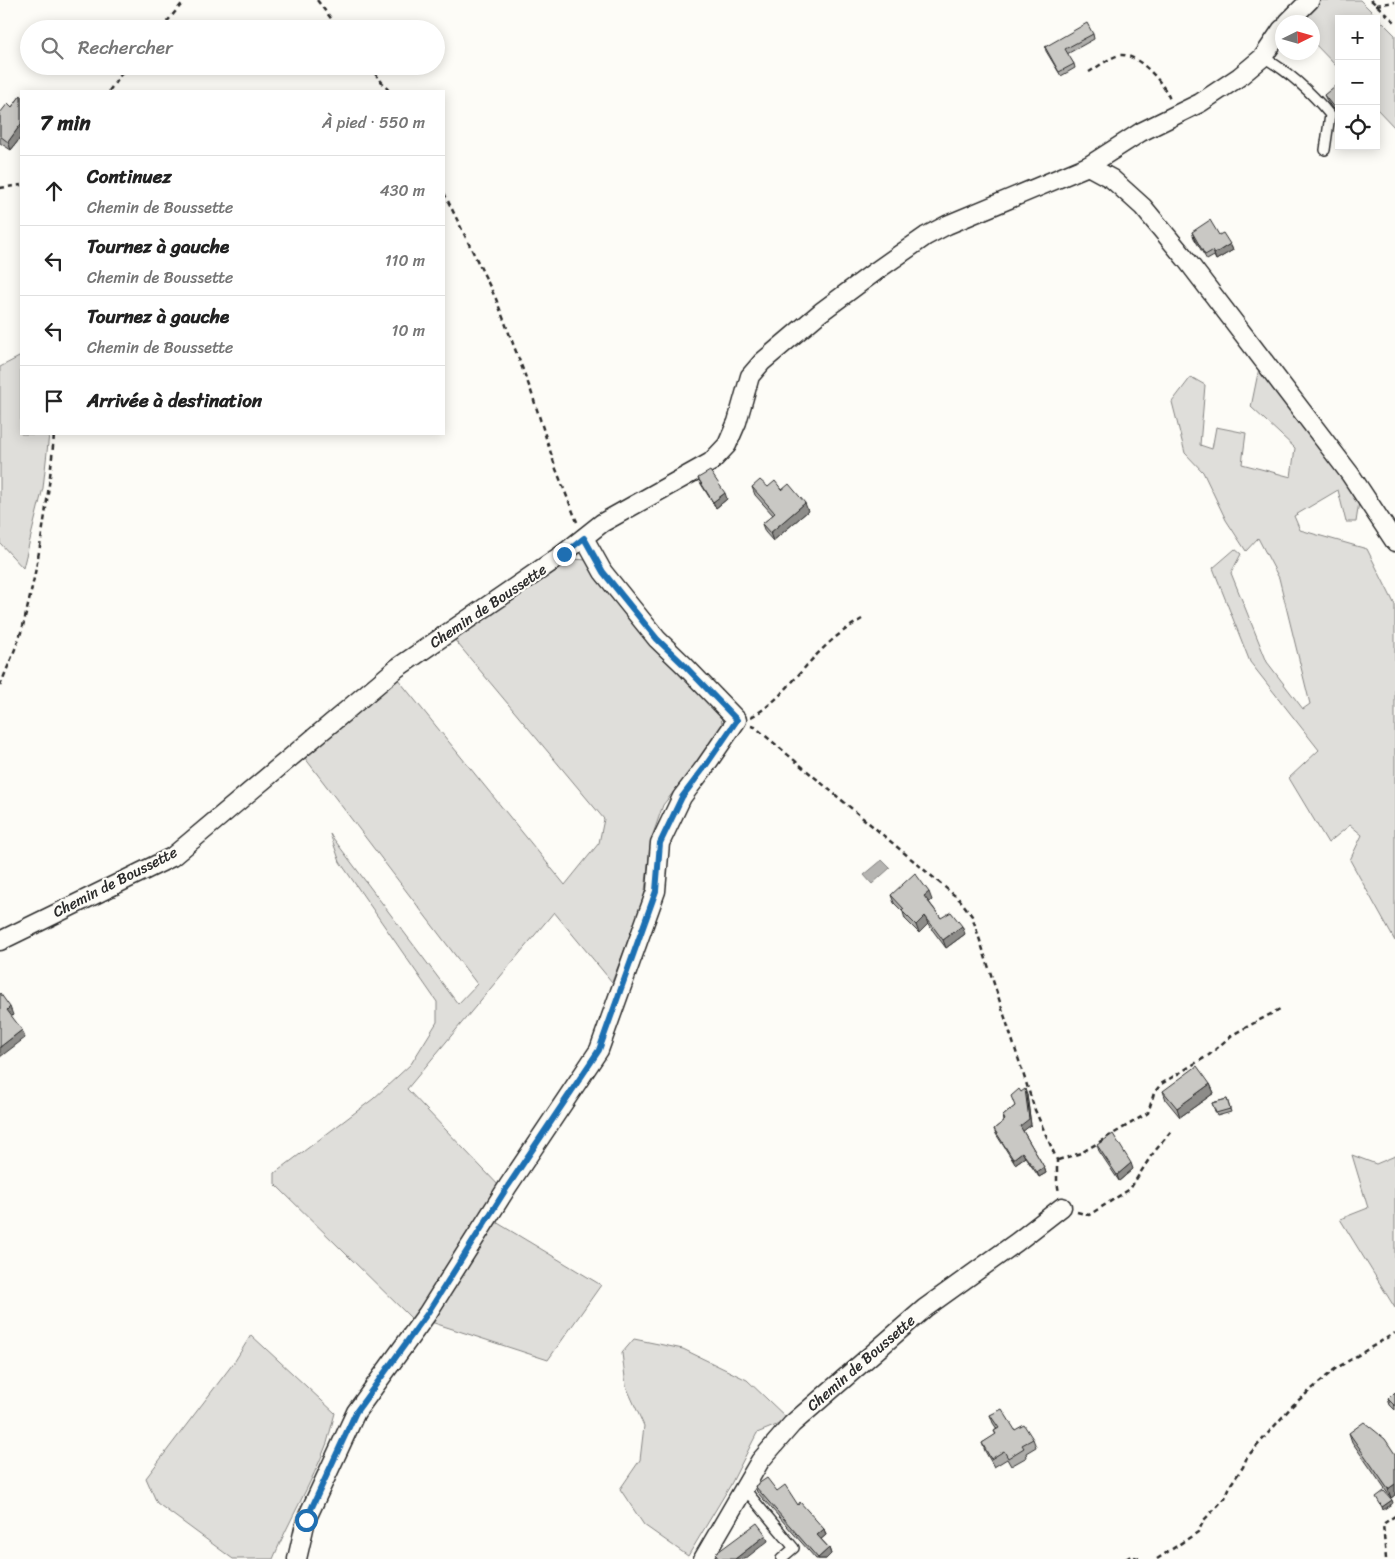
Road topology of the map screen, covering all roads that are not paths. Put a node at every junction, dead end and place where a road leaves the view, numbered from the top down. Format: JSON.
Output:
{"nodes":[{"id":1,"x":1310,"y":0,"type":"edge"},
{"id":2,"x":1295,"y":15,"type":"edge"},
{"id":3,"x":1275,"y":39,"type":"edge"},
{"id":4,"x":1263,"y":57,"type":"junction"},
{"id":5,"x":1325,"y":150,"type":"dead end"},
{"id":6,"x":1088,"y":166,"type":"junction"},
{"id":7,"x":584,"y":538,"type":"junction"},
{"id":8,"x":1395,"y":542,"type":"edge"},
{"id":9,"x":0,"y":941,"type":"edge"},
{"id":10,"x":1062,"y":1207,"type":"road end"},
{"id":11,"x":744,"y":1488,"type":"junction"},
{"id":12,"x":297,"y":1559,"type":"edge"},
{"id":13,"x":703,"y":1559,"type":"edge"},
{"id":14,"x":781,"y":1559,"type":"edge"}],
"edges":[{"from":1,"to":2,"type":"street"},
{"from":3,"to":4,"type":"street","name":"Chemin de Boussette"},
{"from":4,"to":5,"type":"lane"},
{"from":4,"to":6,"type":"street","name":"Chemin de Boussette"},
{"from":6,"to":7,"type":"street","name":"Chemin de Boussette"},
{"from":6,"to":8,"type":"street"},
{"from":7,"to":9,"type":"street","name":"Chemin de Boussette"},
{"from":7,"to":12,"type":"street"},
{"from":10,"to":11,"type":"street","name":"Chemin de Boussette"},
{"from":11,"to":13,"type":"street","name":"Chemin de Boussette"},
{"from":11,"to":14,"type":"lane"}]}
